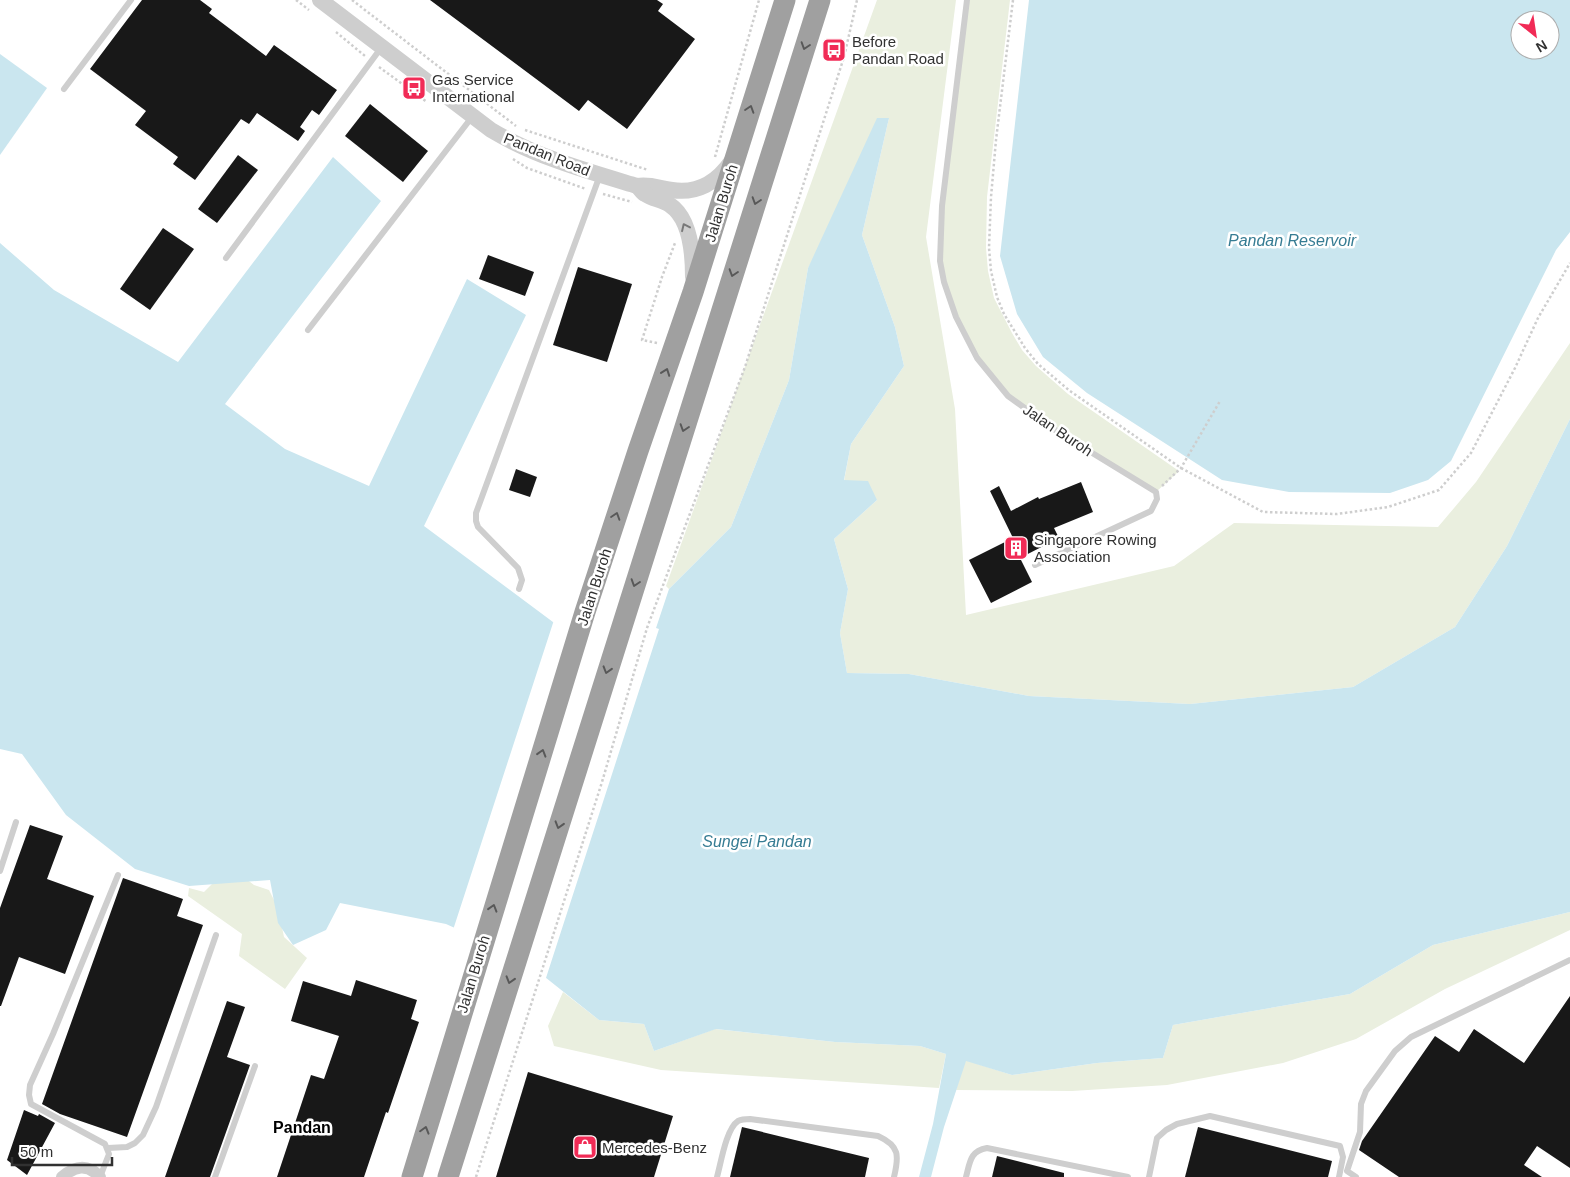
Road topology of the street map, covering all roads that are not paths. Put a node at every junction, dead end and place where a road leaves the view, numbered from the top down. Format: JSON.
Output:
{"nodes":[{"id":1,"x":131,"y":0,"type":"edge"},
{"id":2,"x":320,"y":0,"type":"edge"},
{"id":3,"x":785,"y":0,"type":"edge"},
{"id":4,"x":820,"y":0,"type":"edge"},
{"id":5,"x":967,"y":0,"type":"edge"},
{"id":6,"x":382,"y":47,"type":"junction"},
{"id":7,"x":64,"y":89,"type":"dead end"},
{"id":8,"x":472,"y":116,"type":"junction"},
{"id":9,"x":735,"y":156,"type":"junction"},
{"id":10,"x":600,"y":175,"type":"junction"},
{"id":11,"x":637,"y":186,"type":"junction"},
{"id":12,"x":226,"y":258,"type":"dead end"},
{"id":13,"x":694,"y":292,"type":"junction"},
{"id":14,"x":308,"y":330,"type":"dead end"},
{"id":15,"x":1035,"y":565,"type":"dead end"},
{"id":16,"x":519,"y":589,"type":"dead end"},
{"id":17,"x":16,"y":822,"type":"dead end"},
{"id":18,"x":0,"y":871,"type":"edge"},
{"id":19,"x":118,"y":875,"type":"dead end"},
{"id":20,"x":216,"y":935,"type":"dead end"},
{"id":21,"x":1570,"y":960,"type":"edge"},
{"id":22,"x":255,"y":1066,"type":"dead end"},
{"id":23,"x":108,"y":1148,"type":"junction"},
{"id":24,"x":62,"y":1177,"type":"edge"},
{"id":25,"x":100,"y":1177,"type":"edge"},
{"id":26,"x":214,"y":1177,"type":"edge"},
{"id":27,"x":412,"y":1177,"type":"edge"},
{"id":28,"x":448,"y":1177,"type":"edge"},
{"id":29,"x":717,"y":1177,"type":"edge"},
{"id":30,"x":894,"y":1177,"type":"edge"},
{"id":31,"x":966,"y":1177,"type":"edge"},
{"id":32,"x":1128,"y":1177,"type":"edge"},
{"id":33,"x":1149,"y":1177,"type":"edge"},
{"id":34,"x":1339,"y":1177,"type":"edge"},
{"id":35,"x":1356,"y":1177,"type":"edge"}],
"edges":[{"from":1,"to":7,"type":"lane"},
{"from":2,"to":6,"type":"street","name":"Pandan Road"},
{"from":9,"to":3,"type":"highway","name":"Jalan Buroh","one_way":true},
{"from":4,"to":28,"type":"highway","one_way":true},
{"from":5,"to":15,"type":"lane","name":"Jalan Buroh"},
{"from":6,"to":8,"type":"street","name":"Pandan Road"},
{"from":6,"to":12,"type":"lane"},
{"from":8,"to":10,"type":"street","name":"Pandan Road"},
{"from":8,"to":14,"type":"lane"},
{"from":9,"to":11,"type":"street","name":"Pandan Road"},
{"from":9,"to":13,"type":"highway","name":"Jalan Buroh"},
{"from":10,"to":11,"type":"street","name":"Pandan Road"},
{"from":10,"to":16,"type":"lane"},
{"from":13,"to":11,"type":"street","name":"Pandan Road","one_way":true},
{"from":27,"to":13,"type":"highway","name":"Jalan Buroh","one_way":true},
{"from":17,"to":18,"type":"lane"},
{"from":19,"to":23,"type":"lane"},
{"from":20,"to":23,"type":"lane"},
{"from":21,"to":35,"type":"lane"},
{"from":22,"to":26,"type":"lane"},
{"from":23,"to":25,"type":"lane"},
{"from":24,"to":25,"type":"street"},
{"from":29,"to":30,"type":"lane"},
{"from":31,"to":32,"type":"lane"},
{"from":33,"to":34,"type":"lane"}]}
